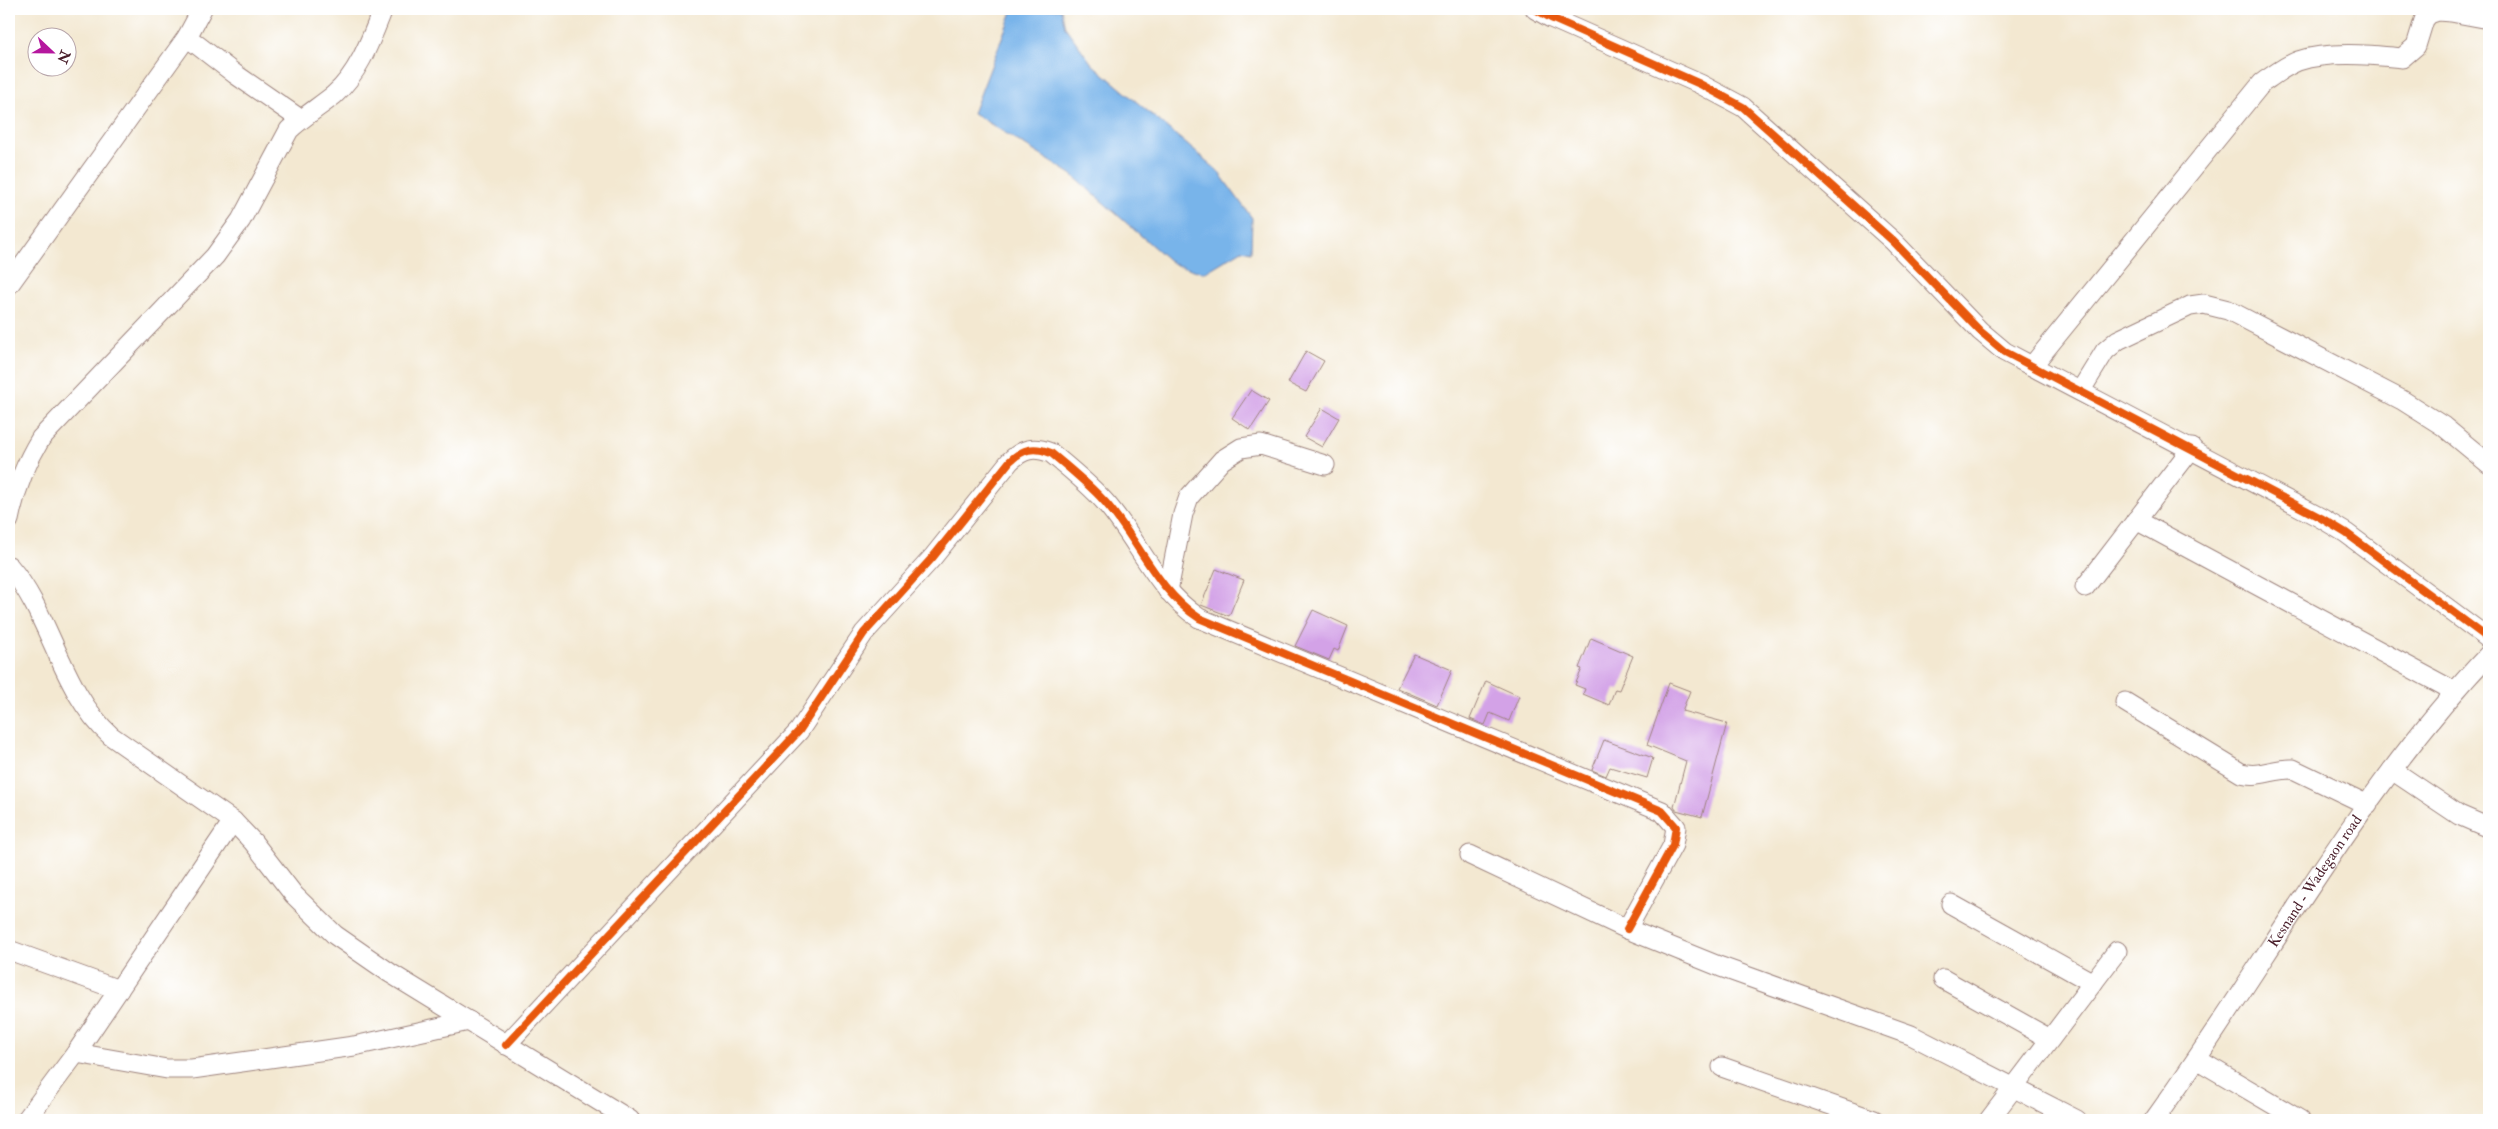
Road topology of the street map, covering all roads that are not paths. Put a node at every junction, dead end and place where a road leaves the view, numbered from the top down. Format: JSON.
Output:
{"nodes":[{"id":1,"x":202,"y":9,"type":"edge"},
{"id":2,"x":383,"y":9,"type":"edge"},
{"id":3,"x":1535,"y":9,"type":"edge"},
{"id":4,"x":2489,"y":19,"type":"edge"},
{"id":5,"x":188,"y":37,"type":"junction"},
{"id":6,"x":300,"y":119,"type":"junction"},
{"id":7,"x":9,"y":286,"type":"edge"},
{"id":8,"x":2032,"y":366,"type":"junction"},
{"id":9,"x":2081,"y":390,"type":"junction"},
{"id":10,"x":2192,"y":448,"type":"junction"},
{"id":11,"x":2489,"y":464,"type":"edge"},
{"id":12,"x":1325,"y":465,"type":"dead end"},
{"id":13,"x":9,"y":520,"type":"edge"},
{"id":14,"x":2136,"y":520,"type":"junction"},
{"id":15,"x":9,"y":566,"type":"edge"},
{"id":16,"x":2085,"y":587,"type":"dead end"},
{"id":17,"x":1168,"y":591,"type":"junction"},
{"id":18,"x":2489,"y":639,"type":"edge"},
{"id":19,"x":2489,"y":654,"type":"edge"},
{"id":20,"x":2454,"y":691,"type":"junction"},
{"id":21,"x":2125,"y":702,"type":"dead end"},
{"id":22,"x":2392,"y":770,"type":"junction"},
{"id":23,"x":2368,"y":805,"type":"junction"},
{"id":24,"x":233,"y":821,"type":"junction"},
{"id":25,"x":2489,"y":828,"type":"edge"},
{"id":26,"x":1470,"y":855,"type":"dead end"},
{"id":27,"x":1951,"y":904,"type":"dead end"},
{"id":28,"x":1627,"y":928,"type":"junction"},
{"id":29,"x":9,"y":950,"type":"edge"},
{"id":30,"x":2117,"y":951,"type":"dead end"},
{"id":31,"x":1942,"y":979,"type":"dead end"},
{"id":32,"x":2093,"y":983,"type":"junction"},
{"id":33,"x":119,"y":990,"type":"junction"},
{"id":34,"x":468,"y":1021,"type":"junction"},
{"id":35,"x":2050,"y":1040,"type":"junction"},
{"id":36,"x":506,"y":1045,"type":"junction"},
{"id":37,"x":76,"y":1053,"type":"junction"},
{"id":38,"x":2198,"y":1060,"type":"junction"},
{"id":39,"x":1722,"y":1067,"type":"dead end"},
{"id":40,"x":2015,"y":1087,"type":"junction"},
{"id":41,"x":26,"y":1120,"type":"edge"},
{"id":42,"x":630,"y":1120,"type":"edge"},
{"id":43,"x":1874,"y":1120,"type":"edge"},
{"id":44,"x":1989,"y":1120,"type":"edge"},
{"id":45,"x":2077,"y":1120,"type":"edge"},
{"id":46,"x":2154,"y":1120,"type":"edge"},
{"id":47,"x":2300,"y":1120,"type":"edge"}],
"edges":[{"from":1,"to":5,"type":"street"},
{"from":2,"to":6,"type":"street"},
{"from":3,"to":8,"type":"street"},
{"from":4,"to":8,"type":"street"},
{"from":5,"to":6,"type":"street"},
{"from":5,"to":7,"type":"street"},
{"from":6,"to":13,"type":"street"},
{"from":8,"to":9,"type":"street"},
{"from":9,"to":10,"type":"street"},
{"from":9,"to":11,"type":"street"},
{"from":10,"to":14,"type":"street"},
{"from":10,"to":18,"type":"street"},
{"from":12,"to":17,"type":"street"},
{"from":14,"to":16,"type":"street"},
{"from":14,"to":20,"type":"street"},
{"from":15,"to":24,"type":"street"},
{"from":17,"to":28,"type":"street"},
{"from":17,"to":36,"type":"street"},
{"from":19,"to":20,"type":"street","name":"Kesnand - Wadegaon road"},
{"from":20,"to":22,"type":"street","name":"Kesnand - Wadegaon road"},
{"from":21,"to":23,"type":"street"},
{"from":22,"to":23,"type":"street","name":"Kesnand - Wadegaon road"},
{"from":22,"to":25,"type":"street"},
{"from":23,"to":38,"type":"street","name":"Kesnand - Wadegaon road"},
{"from":24,"to":33,"type":"street"},
{"from":24,"to":34,"type":"street"},
{"from":26,"to":28,"type":"street"},
{"from":27,"to":32,"type":"street"},
{"from":28,"to":40,"type":"street"},
{"from":29,"to":33,"type":"street"},
{"from":30,"to":32,"type":"street"},
{"from":31,"to":35,"type":"street"},
{"from":32,"to":35,"type":"street"},
{"from":33,"to":37,"type":"street"},
{"from":34,"to":36,"type":"street"},
{"from":34,"to":37,"type":"street"},
{"from":35,"to":40,"type":"street"},
{"from":36,"to":42,"type":"street"},
{"from":37,"to":41,"type":"street"},
{"from":38,"to":46,"type":"street","name":"Kesnand - Wadegaon road"},
{"from":38,"to":47,"type":"street"},
{"from":39,"to":43,"type":"street"},
{"from":40,"to":44,"type":"street"},
{"from":40,"to":45,"type":"street"}]}
